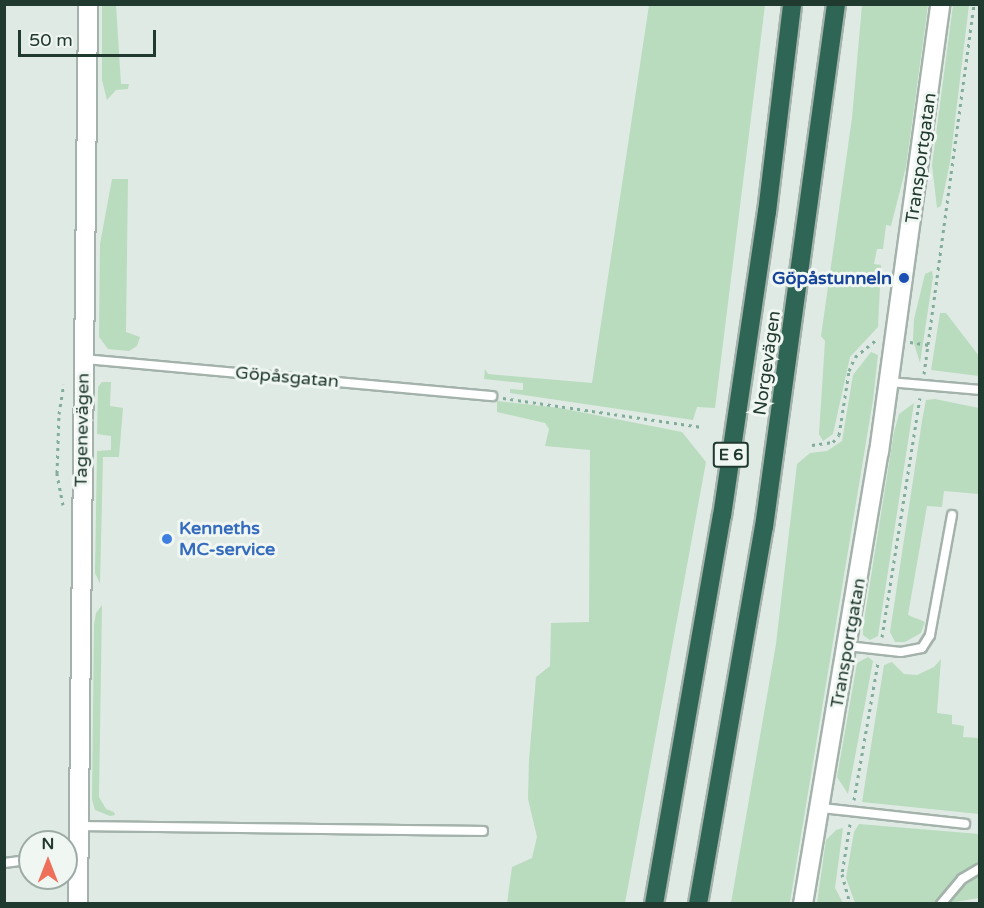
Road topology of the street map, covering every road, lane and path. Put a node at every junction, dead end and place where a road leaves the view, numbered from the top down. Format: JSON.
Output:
{"nodes":[{"id":1,"x":88,"y":4,"type":"edge"},
{"id":2,"x":792,"y":4,"type":"edge"},
{"id":3,"x":836,"y":4,"type":"edge"},
{"id":4,"x":940,"y":4,"type":"edge"},
{"id":5,"x":974,"y":4,"type":"edge"},
{"id":6,"x":894,"y":339,"type":"junction"},
{"id":7,"x":929,"y":345,"type":"junction"},
{"id":8,"x":82,"y":358,"type":"junction"},
{"id":9,"x":888,"y":381,"type":"junction"},
{"id":10,"x":922,"y":385,"type":"junction"},
{"id":11,"x":980,"y":390,"type":"edge"},
{"id":12,"x":492,"y":396,"type":"joint"},
{"id":13,"x":702,"y":427,"type":"dead end"},
{"id":14,"x":812,"y":445,"type":"dead end"},
{"id":15,"x":951,"y":514,"type":"dead end"},
{"id":16,"x":848,"y":646,"type":"junction"},
{"id":17,"x":880,"y":651,"type":"junction"},
{"id":18,"x":819,"y":808,"type":"junction"},
{"id":19,"x":852,"y":812,"type":"junction"},
{"id":20,"x":965,"y":824,"type":"dead end"},
{"id":21,"x":78,"y":826,"type":"junction"},
{"id":22,"x":77,"y":830,"type":"edge"},
{"id":23,"x":483,"y":831,"type":"dead end"},
{"id":24,"x":980,"y":868,"type":"edge"},
{"id":25,"x":699,"y":900,"type":"edge"},
{"id":26,"x":654,"y":903,"type":"edge"},
{"id":27,"x":803,"y":903,"type":"edge"},
{"id":28,"x":850,"y":903,"type":"edge"},
{"id":29,"x":941,"y":903,"type":"edge"}],
"edges":[{"from":1,"to":8,"type":"street","name":"Tagenevägen"},
{"from":2,"to":26,"type":"highway","name":"Norgevägen","number":"E 6"},
{"from":3,"to":25,"type":"highway","name":"Norgevägen","number":"E 6"},
{"from":4,"to":6,"type":"street","name":"Transportgatan"},
{"from":5,"to":7,"type":"path"},
{"from":6,"to":7,"type":"path"},
{"from":6,"to":9,"type":"street","name":"Transportgatan"},
{"from":6,"to":14,"type":"path"},
{"from":7,"to":10,"type":"path"},
{"from":8,"to":12,"type":"lane","name":"Göpåsgatan"},
{"from":8,"to":21,"type":"street","name":"Tagenevägen"},
{"from":9,"to":10,"type":"lane"},
{"from":9,"to":16,"type":"street","name":"Transportgatan"},
{"from":10,"to":11,"type":"lane"},
{"from":10,"to":17,"type":"path"},
{"from":12,"to":13,"type":"path"},
{"from":15,"to":17,"type":"lane"},
{"from":16,"to":17,"type":"lane"},
{"from":16,"to":18,"type":"street","name":"Transportgatan"},
{"from":17,"to":19,"type":"path"},
{"from":18,"to":19,"type":"lane"},
{"from":18,"to":27,"type":"street","name":"Transportgatan"},
{"from":19,"to":20,"type":"lane"},
{"from":19,"to":28,"type":"path"},
{"from":21,"to":22,"type":"street","name":"Tagenevägen"},
{"from":21,"to":23,"type":"lane"},
{"from":24,"to":29,"type":"lane"}]}
